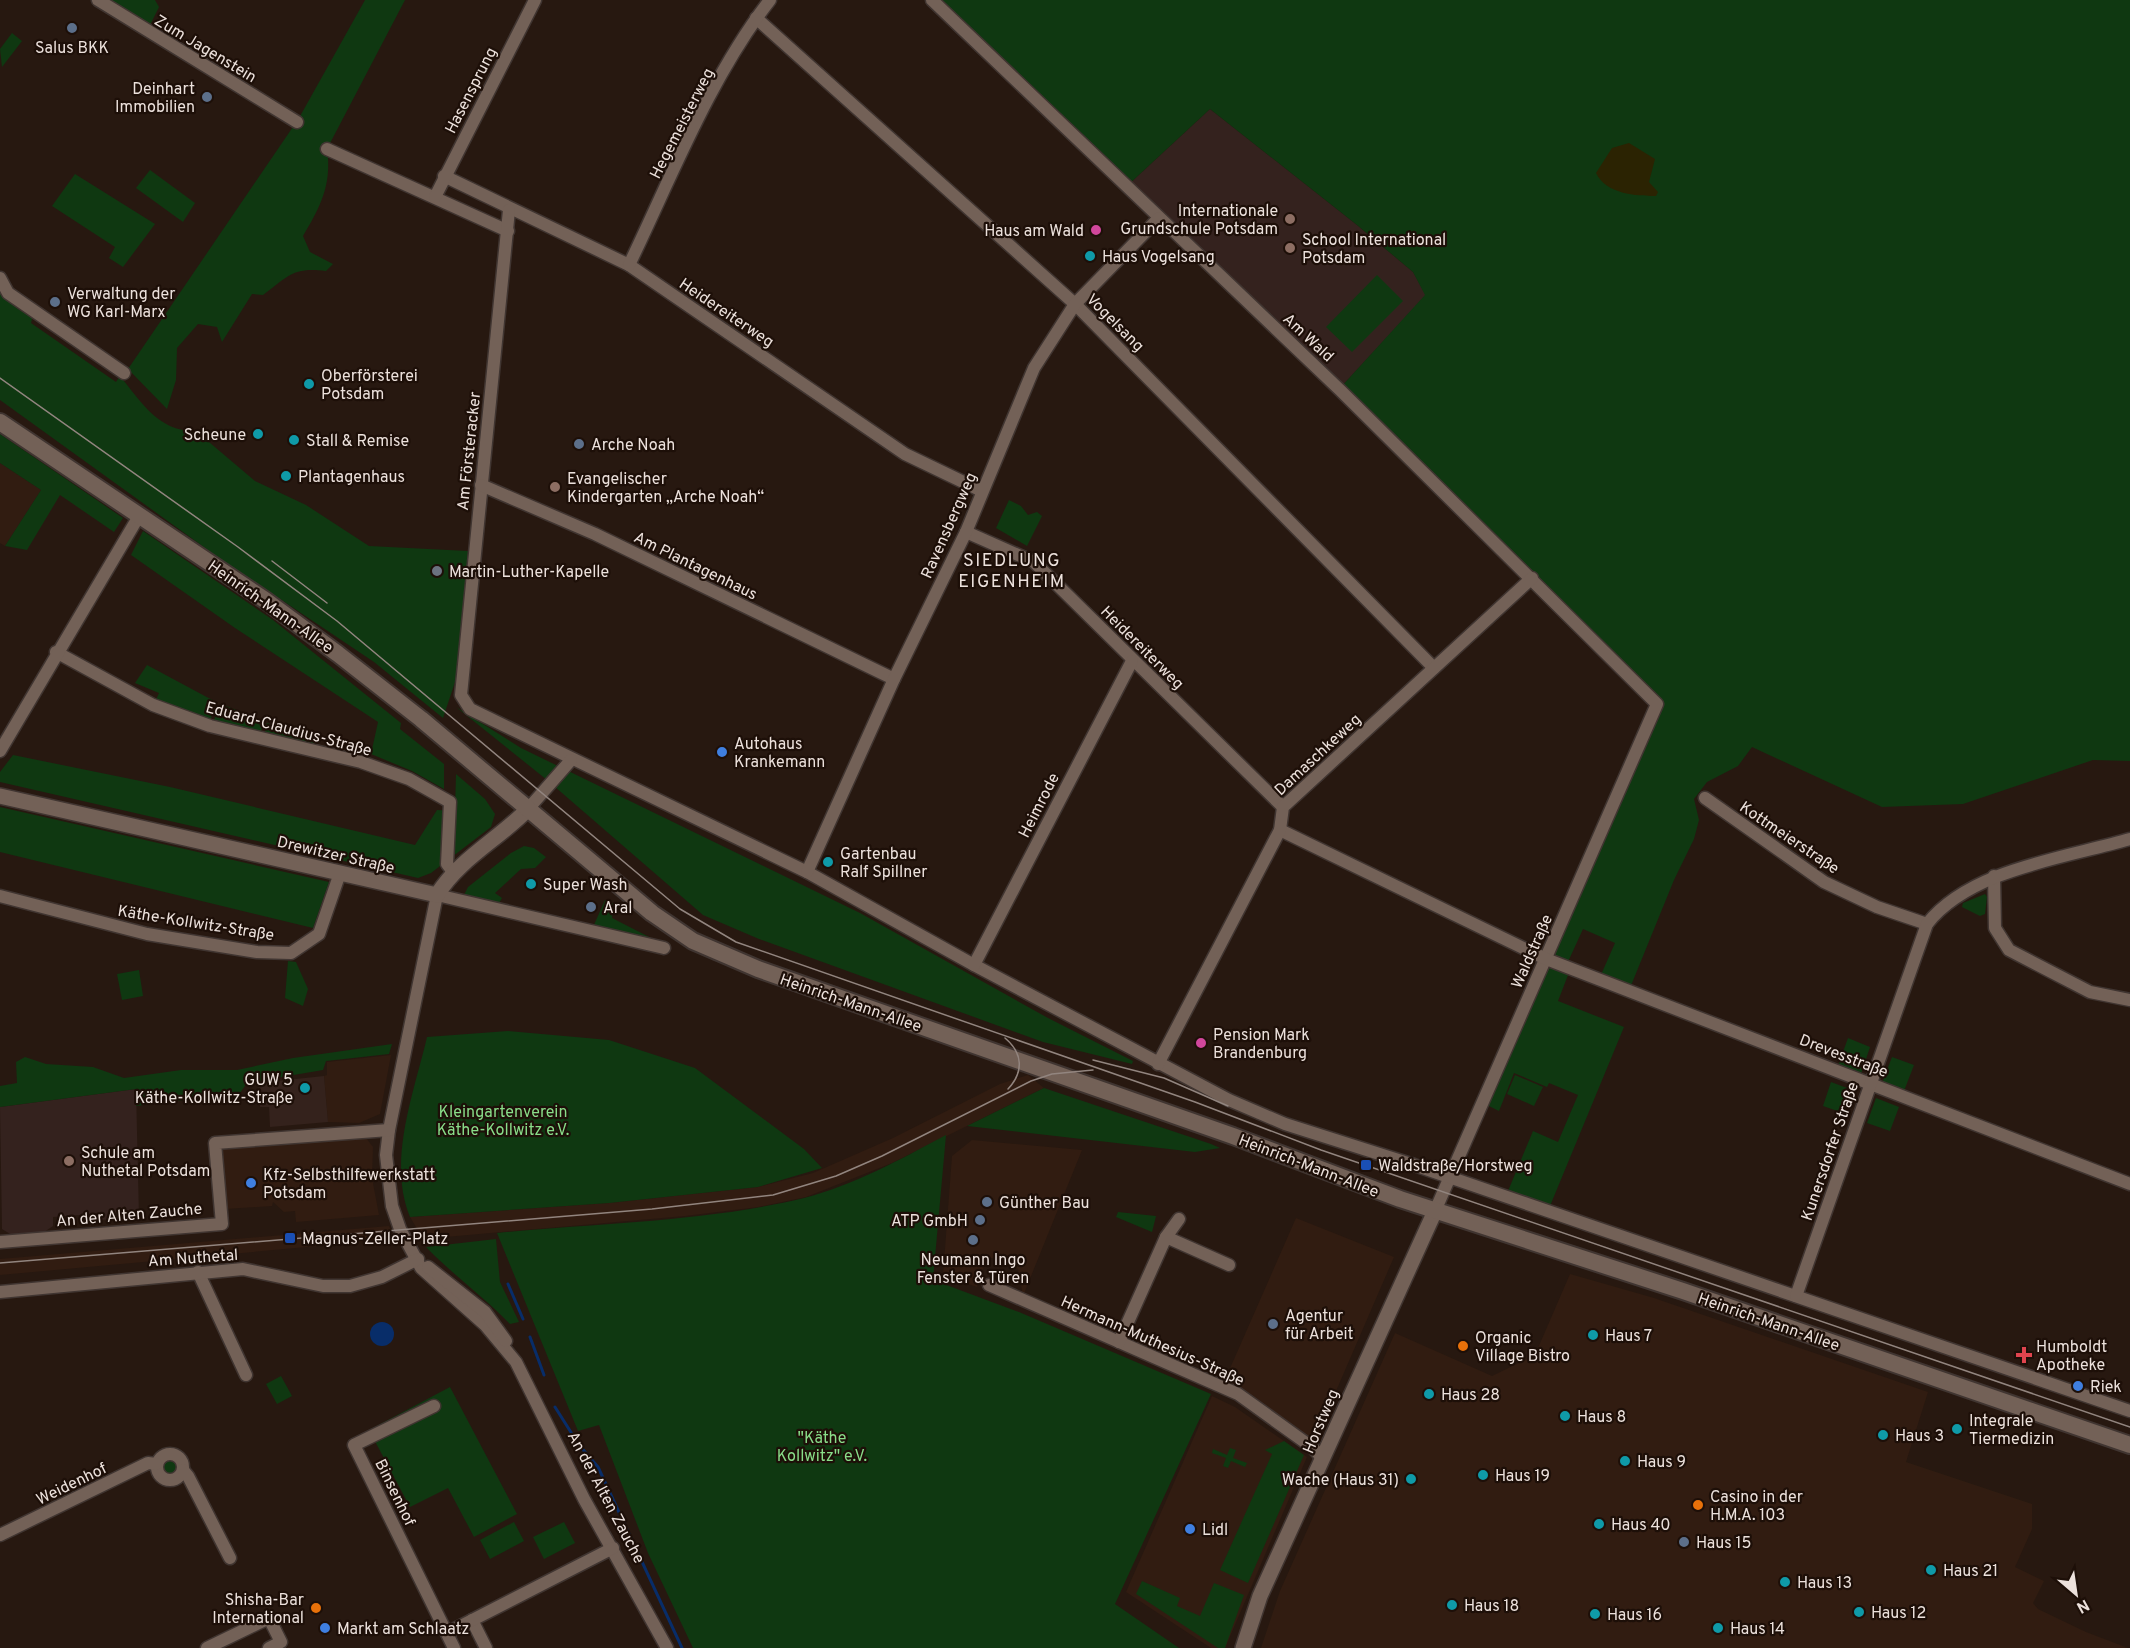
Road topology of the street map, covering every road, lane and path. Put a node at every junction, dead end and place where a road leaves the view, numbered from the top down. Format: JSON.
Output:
{"nodes":[{"id":1,"x":98,"y":0,"type":"edge"},
{"id":2,"x":535,"y":0,"type":"edge"},
{"id":3,"x":770,"y":0,"type":"edge"},
{"id":4,"x":932,"y":0,"type":"edge"},
{"id":5,"x":756,"y":18,"type":"junction"},
{"id":6,"x":297,"y":122,"type":"dead end"},
{"id":7,"x":327,"y":149,"type":"dead end"},
{"id":8,"x":444,"y":176,"type":"junction"},
{"id":9,"x":435,"y":196,"type":"junction"},
{"id":10,"x":509,"y":210,"type":"junction"},
{"id":11,"x":1159,"y":218,"type":"junction"},
{"id":12,"x":508,"y":231,"type":"junction"},
{"id":13,"x":629,"y":265,"type":"junction"},
{"id":14,"x":0,"y":278,"type":"edge"},
{"id":15,"x":1075,"y":304,"type":"junction"},
{"id":16,"x":124,"y":373,"type":"dead end"},
{"id":17,"x":0,"y":422,"type":"edge"},
{"id":18,"x":481,"y":485,"type":"junction"},
{"id":19,"x":982,"y":491,"type":"junction"},
{"id":20,"x":138,"y":516,"type":"junction"},
{"id":21,"x":966,"y":532,"type":"junction"},
{"id":22,"x":1532,"y":578,"type":"junction"},
{"id":23,"x":56,"y":652,"type":"junction"},
{"id":24,"x":1132,"y":661,"type":"junction"},
{"id":25,"x":1434,"y":668,"type":"junction"},
{"id":26,"x":894,"y":680,"type":"junction"},
{"id":27,"x":461,"y":695,"type":"joint"},
{"id":28,"x":1657,"y":704,"type":"joint"},
{"id":29,"x":0,"y":751,"type":"edge"},
{"id":30,"x":571,"y":760,"type":"junction"},
{"id":31,"x":0,"y":796,"type":"edge"},
{"id":32,"x":1705,"y":798,"type":"dead end"},
{"id":33,"x":1283,"y":807,"type":"junction"},
{"id":34,"x":528,"y":809,"type":"junction"},
{"id":35,"x":1280,"y":830,"type":"junction"},
{"id":36,"x":2130,"y":838,"type":"edge"},
{"id":37,"x":453,"y":872,"type":"junction"},
{"id":38,"x":807,"y":872,"type":"junction"},
{"id":39,"x":340,"y":873,"type":"junction"},
{"id":40,"x":1994,"y":876,"type":"junction"},
{"id":41,"x":437,"y":895,"type":"junction"},
{"id":42,"x":0,"y":897,"type":"edge"},
{"id":43,"x":1927,"y":924,"type":"junction"},
{"id":44,"x":664,"y":948,"type":"dead end"},
{"id":45,"x":1546,"y":959,"type":"junction"},
{"id":46,"x":974,"y":965,"type":"junction"},
{"id":47,"x":2130,"y":1000,"type":"edge"},
{"id":48,"x":1158,"y":1064,"type":"junction"},
{"id":49,"x":1871,"y":1083,"type":"junction"},
{"id":50,"x":389,"y":1130,"type":"junction"},
{"id":51,"x":1450,"y":1177,"type":"junction"},
{"id":52,"x":2130,"y":1184,"type":"edge"},
{"id":53,"x":1435,"y":1210,"type":"junction"},
{"id":54,"x":1179,"y":1219,"type":"dead end"},
{"id":55,"x":1166,"y":1237,"type":"junction"},
{"id":56,"x":0,"y":1242,"type":"edge"},
{"id":57,"x":418,"y":1259,"type":"junction"},
{"id":58,"x":1229,"y":1265,"type":"dead end"},
{"id":59,"x":198,"y":1272,"type":"junction"},
{"id":60,"x":989,"y":1285,"type":"dead end"},
{"id":61,"x":0,"y":1292,"type":"edge"},
{"id":62,"x":1796,"y":1296,"type":"junction"},
{"id":63,"x":1119,"y":1342,"type":"junction"},
{"id":64,"x":246,"y":1375,"type":"dead end"},
{"id":65,"x":434,"y":1406,"type":"dead end"},
{"id":66,"x":2130,"y":1411,"type":"edge"},
{"id":67,"x":2130,"y":1445,"type":"edge"},
{"id":68,"x":1323,"y":1459,"type":"junction"},
{"id":69,"x":0,"y":1535,"type":"edge"},
{"id":70,"x":614,"y":1548,"type":"junction"},
{"id":71,"x":230,"y":1558,"type":"dead end"},
{"id":72,"x":472,"y":1620,"type":"junction"},
{"id":73,"x":447,"y":1633,"type":"junction"},
{"id":74,"x":207,"y":1648,"type":"edge"},
{"id":75,"x":269,"y":1648,"type":"edge"},
{"id":76,"x":454,"y":1648,"type":"edge"},
{"id":77,"x":486,"y":1648,"type":"edge"},
{"id":78,"x":667,"y":1648,"type":"edge"},
{"id":79,"x":1243,"y":1648,"type":"edge"}],
"edges":[{"from":1,"to":6,"type":"street","name":"Zum Jagenstein"},
{"from":2,"to":8,"type":"street","name":"Hasensprung"},
{"from":3,"to":5,"type":"street","name":"Hegemeisterweg"},
{"from":4,"to":11,"type":"street","name":"Am Wald"},
{"from":5,"to":13,"type":"street","name":"Hegemeisterweg"},
{"from":5,"to":15,"type":"street","name":"Vogelsang"},
{"from":7,"to":9,"type":"street"},
{"from":8,"to":9,"type":"street","name":"Hasensprung"},
{"from":8,"to":10,"type":"street","name":"Heidereiterweg"},
{"from":9,"to":12,"type":"street"},
{"from":10,"to":12,"type":"street","name":"Am Försteracker"},
{"from":10,"to":13,"type":"street","name":"Heidereiterweg"},
{"from":11,"to":15,"type":"street","name":"Ravensbergweg"},
{"from":11,"to":22,"type":"street","name":"Am Wald"},
{"from":12,"to":18,"type":"street","name":"Am Försteracker"},
{"from":13,"to":19,"type":"street","name":"Heidereiterweg"},
{"from":14,"to":16,"type":"street"},
{"from":15,"to":19,"type":"street","name":"Ravensbergweg"},
{"from":15,"to":25,"type":"street","name":"Vogelsang"},
{"from":17,"to":20,"type":"main road","name":"Heinrich-Mann-Allee"},
{"from":18,"to":26,"type":"street","name":"Am Plantagenhaus"},
{"from":18,"to":27,"type":"street","name":"Am Försteracker"},
{"from":19,"to":21,"type":"street","name":"Ravensbergweg"},
{"from":20,"to":23,"type":"street"},
{"from":20,"to":34,"type":"main road","name":"Heinrich-Mann-Allee"},
{"from":21,"to":24,"type":"street","name":"Heidereiterweg"},
{"from":21,"to":26,"type":"street","name":"Ravensbergweg"},
{"from":22,"to":25,"type":"street","name":"Damaschkeweg"},
{"from":22,"to":28,"type":"street","name":"Am Wald"},
{"from":23,"to":29,"type":"street"},
{"from":23,"to":37,"type":"street","name":"Eduard-Claudius-Straße"},
{"from":24,"to":33,"type":"street","name":"Heidereiterweg"},
{"from":24,"to":46,"type":"street","name":"Heimrode"},
{"from":25,"to":33,"type":"street","name":"Damaschkeweg"},
{"from":26,"to":38,"type":"street","name":"Ravensbergweg"},
{"from":27,"to":30,"type":"street","name":"Heinrich-Mann-Allee"},
{"from":28,"to":45,"type":"street","name":"Waldstraße"},
{"from":30,"to":34,"type":"street"},
{"from":30,"to":38,"type":"street","name":"Heinrich-Mann-Allee"},
{"from":31,"to":39,"type":"street","name":"Drewitzer Straße"},
{"from":32,"to":43,"type":"street","name":"Kottmeierstraße"},
{"from":33,"to":35,"type":"street","name":"Damaschkeweg"},
{"from":34,"to":37,"type":"street","name":"An der Alten Zauche"},
{"from":34,"to":53,"type":"main road","name":"Heinrich-Mann-Allee"},
{"from":35,"to":45,"type":"street"},
{"from":35,"to":48,"type":"street","name":"Damaschkeweg"},
{"from":36,"to":40,"type":"street","name":"Kunersdorfer Straße"},
{"from":37,"to":41,"type":"street","name":"An der Alten Zauche"},
{"from":38,"to":46,"type":"street","name":"Heinrich-Mann-Allee"},
{"from":39,"to":41,"type":"street","name":"Drewitzer Straße"},
{"from":39,"to":42,"type":"street","name":"Käthe-Kollwitz-Straße"},
{"from":40,"to":43,"type":"street","name":"Kunersdorfer Straße"},
{"from":40,"to":47,"type":"street"},
{"from":41,"to":44,"type":"street","name":"Drewitzer Straße"},
{"from":41,"to":50,"type":"street","name":"An der Alten Zauche"},
{"from":43,"to":49,"type":"street","name":"Kunersdorfer Straße"},
{"from":45,"to":49,"type":"street","name":"Drevesstraße"},
{"from":45,"to":51,"type":"street","name":"Waldstraße"},
{"from":46,"to":48,"type":"street","name":"Heinrich-Mann-Allee"},
{"from":48,"to":51,"type":"street","name":"Heinrich-Mann-Allee"},
{"from":49,"to":52,"type":"street","name":"Drevesstraße"},
{"from":49,"to":62,"type":"street","name":"Kunersdorfer Straße"},
{"from":50,"to":56,"type":"street","name":"An der Alten Zauche"},
{"from":50,"to":57,"type":"street","name":"An der Alten Zauche"},
{"from":51,"to":53,"type":"street","name":"Waldstraße"},
{"from":51,"to":62,"type":"street","name":"Heinrich-Mann-Allee"},
{"from":53,"to":67,"type":"main road","name":"Heinrich-Mann-Allee"},
{"from":53,"to":68,"type":"street","name":"Horstweg"},
{"from":54,"to":55,"type":"street"},
{"from":55,"to":58,"type":"street"},
{"from":55,"to":63,"type":"street"},
{"from":57,"to":59,"type":"street","name":"Am Nuthetal"},
{"from":57,"to":70,"type":"street","name":"An der Alten Zauche"},
{"from":59,"to":61,"type":"street","name":"Am Nuthetal"},
{"from":59,"to":64,"type":"street"},
{"from":60,"to":63,"type":"street","name":"Hermann-Muthesius-Straße"},
{"from":62,"to":66,"type":"street","name":"Heinrich-Mann-Allee"},
{"from":63,"to":68,"type":"street","name":"Hermann-Muthesius-Straße"},
{"from":65,"to":73,"type":"street","name":"Binsenhof"},
{"from":68,"to":79,"type":"street","name":"Horstweg"},
{"from":69,"to":71,"type":"street","name":"Weidenhof"},
{"from":70,"to":72,"type":"street"},
{"from":70,"to":78,"type":"street","name":"An der Alten Zauche"},
{"from":72,"to":73,"type":"street"},
{"from":72,"to":77,"type":"street"},
{"from":73,"to":76,"type":"street","name":"Binsenhof"},
{"from":74,"to":75,"type":"street"}]}
